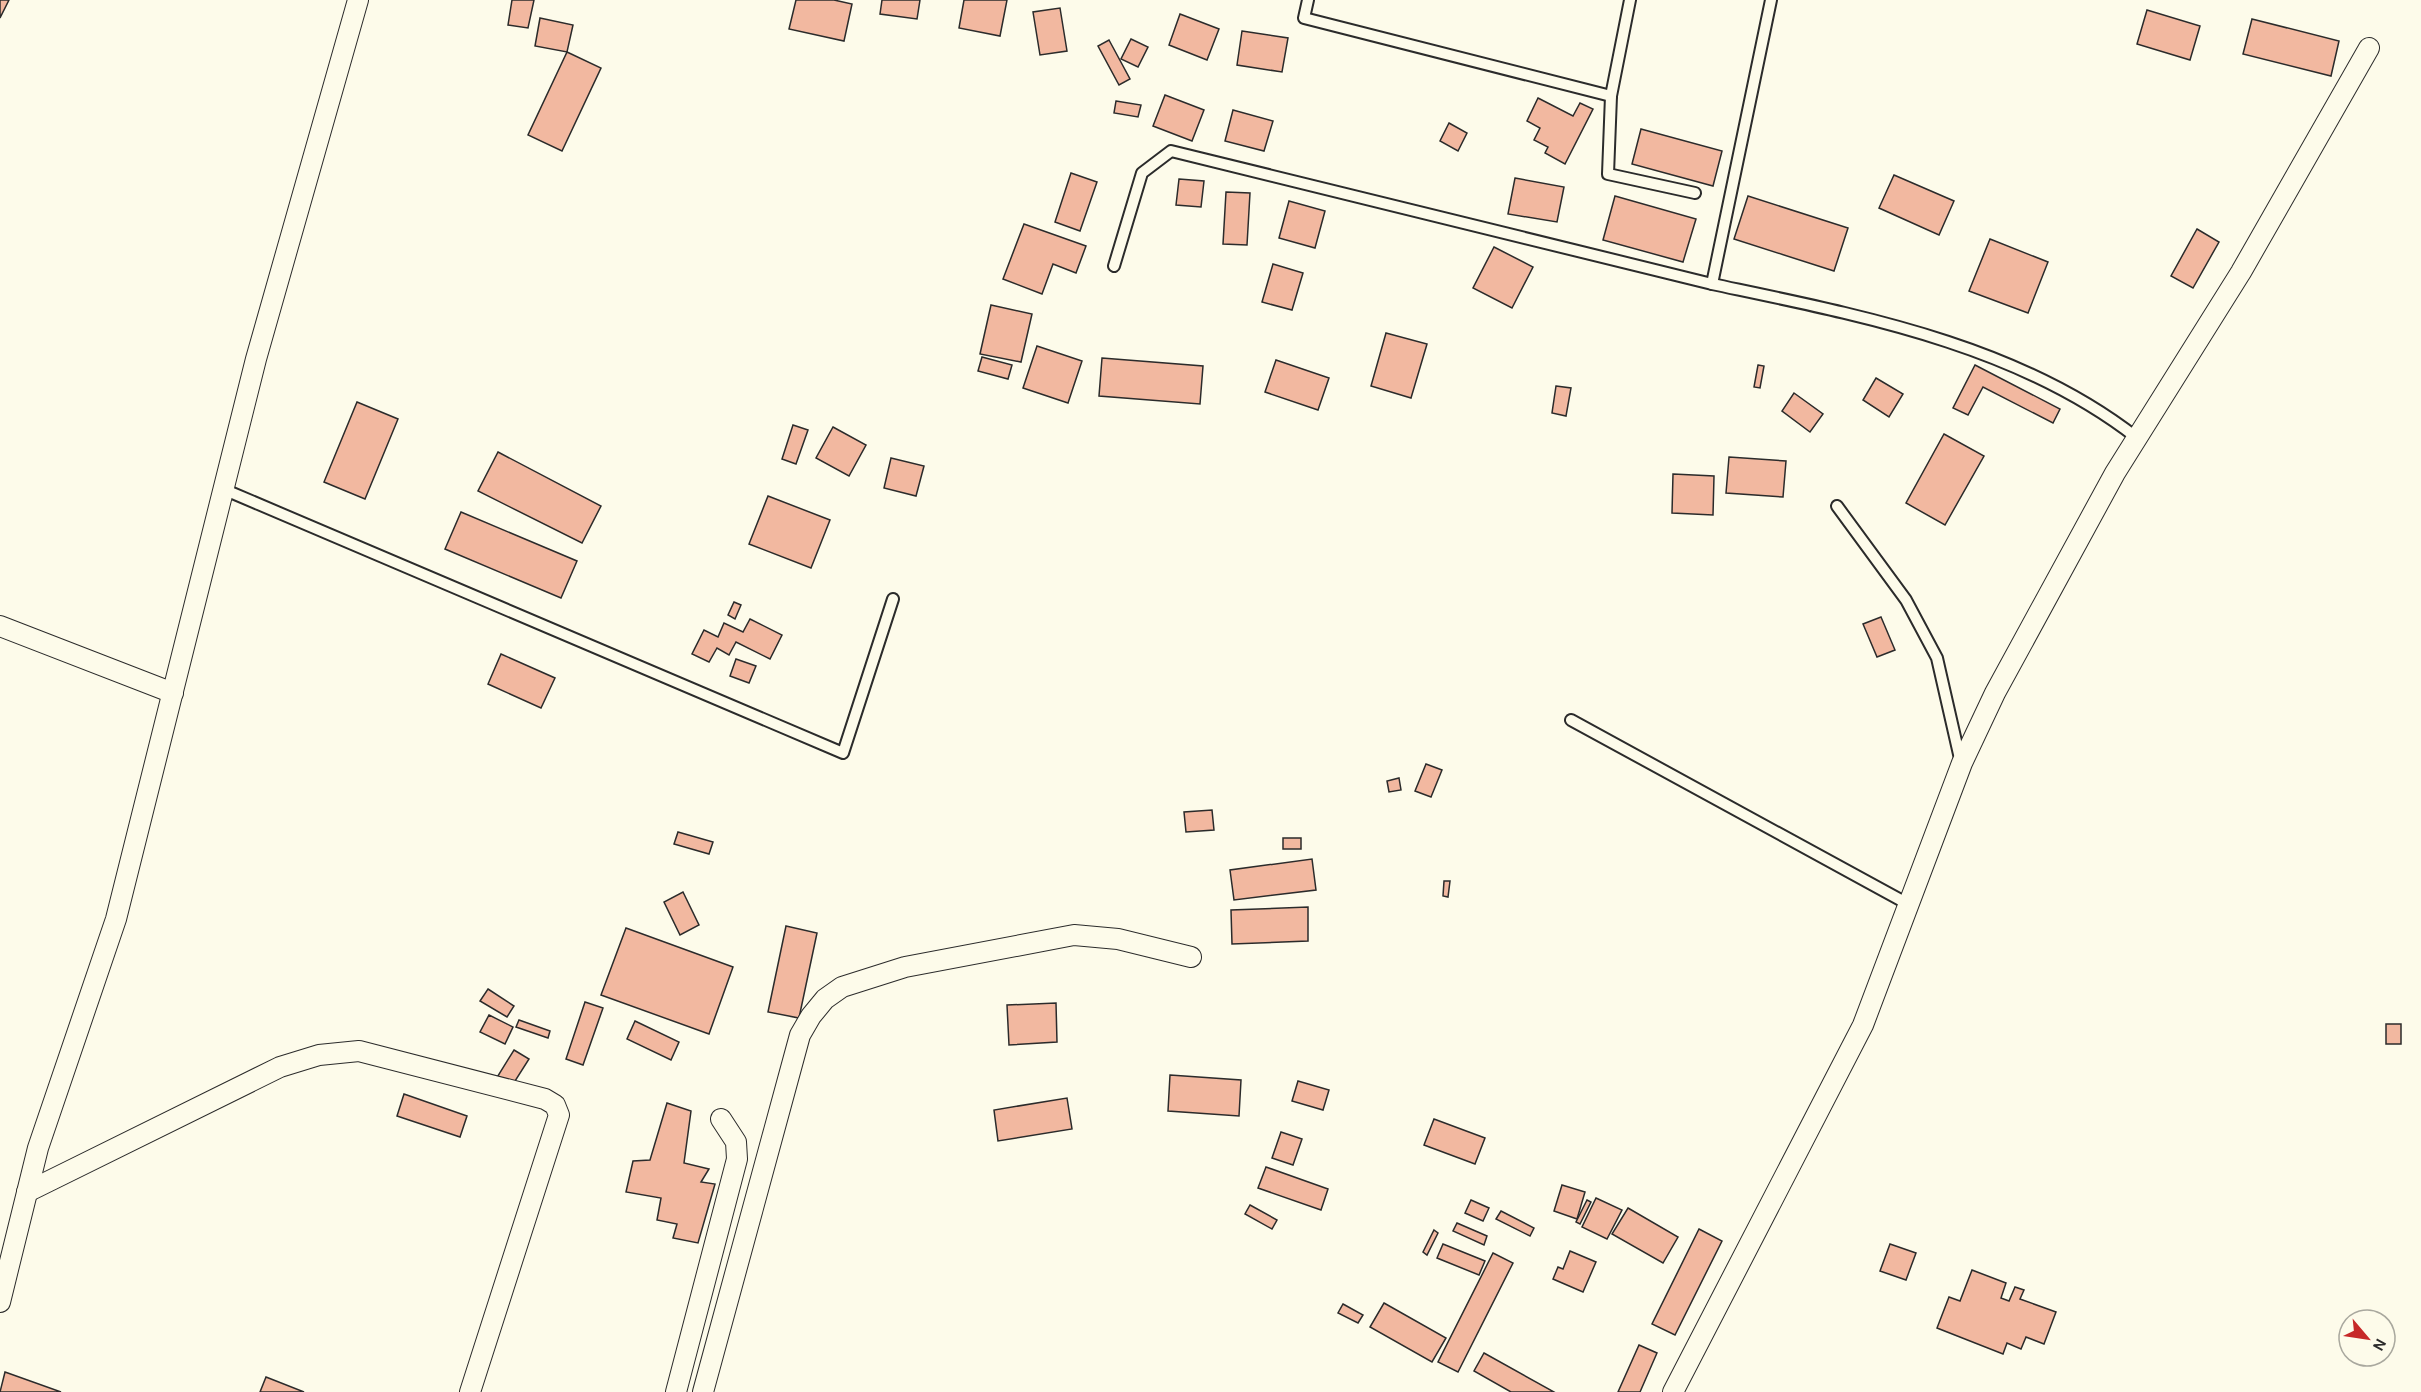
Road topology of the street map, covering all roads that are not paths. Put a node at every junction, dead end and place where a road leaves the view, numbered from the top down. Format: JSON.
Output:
{"nodes":[{"id":1,"x":358,"y":0,"type":"edge"},
{"id":2,"x":1308,"y":0,"type":"edge"},
{"id":3,"x":1630,"y":0,"type":"edge"},
{"id":4,"x":1771,"y":0,"type":"edge"},
{"id":5,"x":2369,"y":48,"type":"dead end"},
{"id":6,"x":1611,"y":96,"type":"junction"},
{"id":7,"x":1695,"y":193,"type":"dead end"},
{"id":8,"x":1114,"y":266,"type":"dead end"},
{"id":9,"x":1712,"y":284,"type":"junction"},
{"id":10,"x":2137,"y":438,"type":"junction"},
{"id":11,"x":223,"y":489,"type":"junction"},
{"id":12,"x":1837,"y":506,"type":"dead end"},
{"id":13,"x":893,"y":599,"type":"dead end"},
{"id":14,"x":0,"y":626,"type":"edge"},
{"id":15,"x":173,"y":693,"type":"junction"},
{"id":16,"x":1571,"y":720,"type":"dead end"},
{"id":17,"x":1962,"y":763,"type":"junction"},
{"id":18,"x":1908,"y":904,"type":"junction"},
{"id":19,"x":1191,"y":957,"type":"dead end"},
{"id":20,"x":721,"y":1119,"type":"dead end"},
{"id":21,"x":27,"y":1192,"type":"junction"},
{"id":22,"x":0,"y":1302,"type":"edge"},
{"id":23,"x":470,"y":1392,"type":"edge"},
{"id":24,"x":676,"y":1392,"type":"edge"},
{"id":25,"x":703,"y":1392,"type":"edge"},
{"id":26,"x":1673,"y":1392,"type":"edge"}],
"edges":[{"from":1,"to":11,"type":"street"},
{"from":2,"to":6,"type":"lane"},
{"from":3,"to":6,"type":"lane"},
{"from":4,"to":9,"type":"lane"},
{"from":5,"to":10,"type":"street"},
{"from":6,"to":7,"type":"lane"},
{"from":8,"to":9,"type":"lane"},
{"from":9,"to":10,"type":"lane"},
{"from":10,"to":17,"type":"street"},
{"from":11,"to":13,"type":"lane"},
{"from":11,"to":15,"type":"street"},
{"from":12,"to":17,"type":"lane"},
{"from":14,"to":15,"type":"street"},
{"from":15,"to":21,"type":"street"},
{"from":16,"to":18,"type":"lane"},
{"from":17,"to":18,"type":"street"},
{"from":18,"to":26,"type":"street"},
{"from":19,"to":25,"type":"street"},
{"from":20,"to":24,"type":"street"},
{"from":21,"to":22,"type":"street"},
{"from":21,"to":23,"type":"street"}]}
